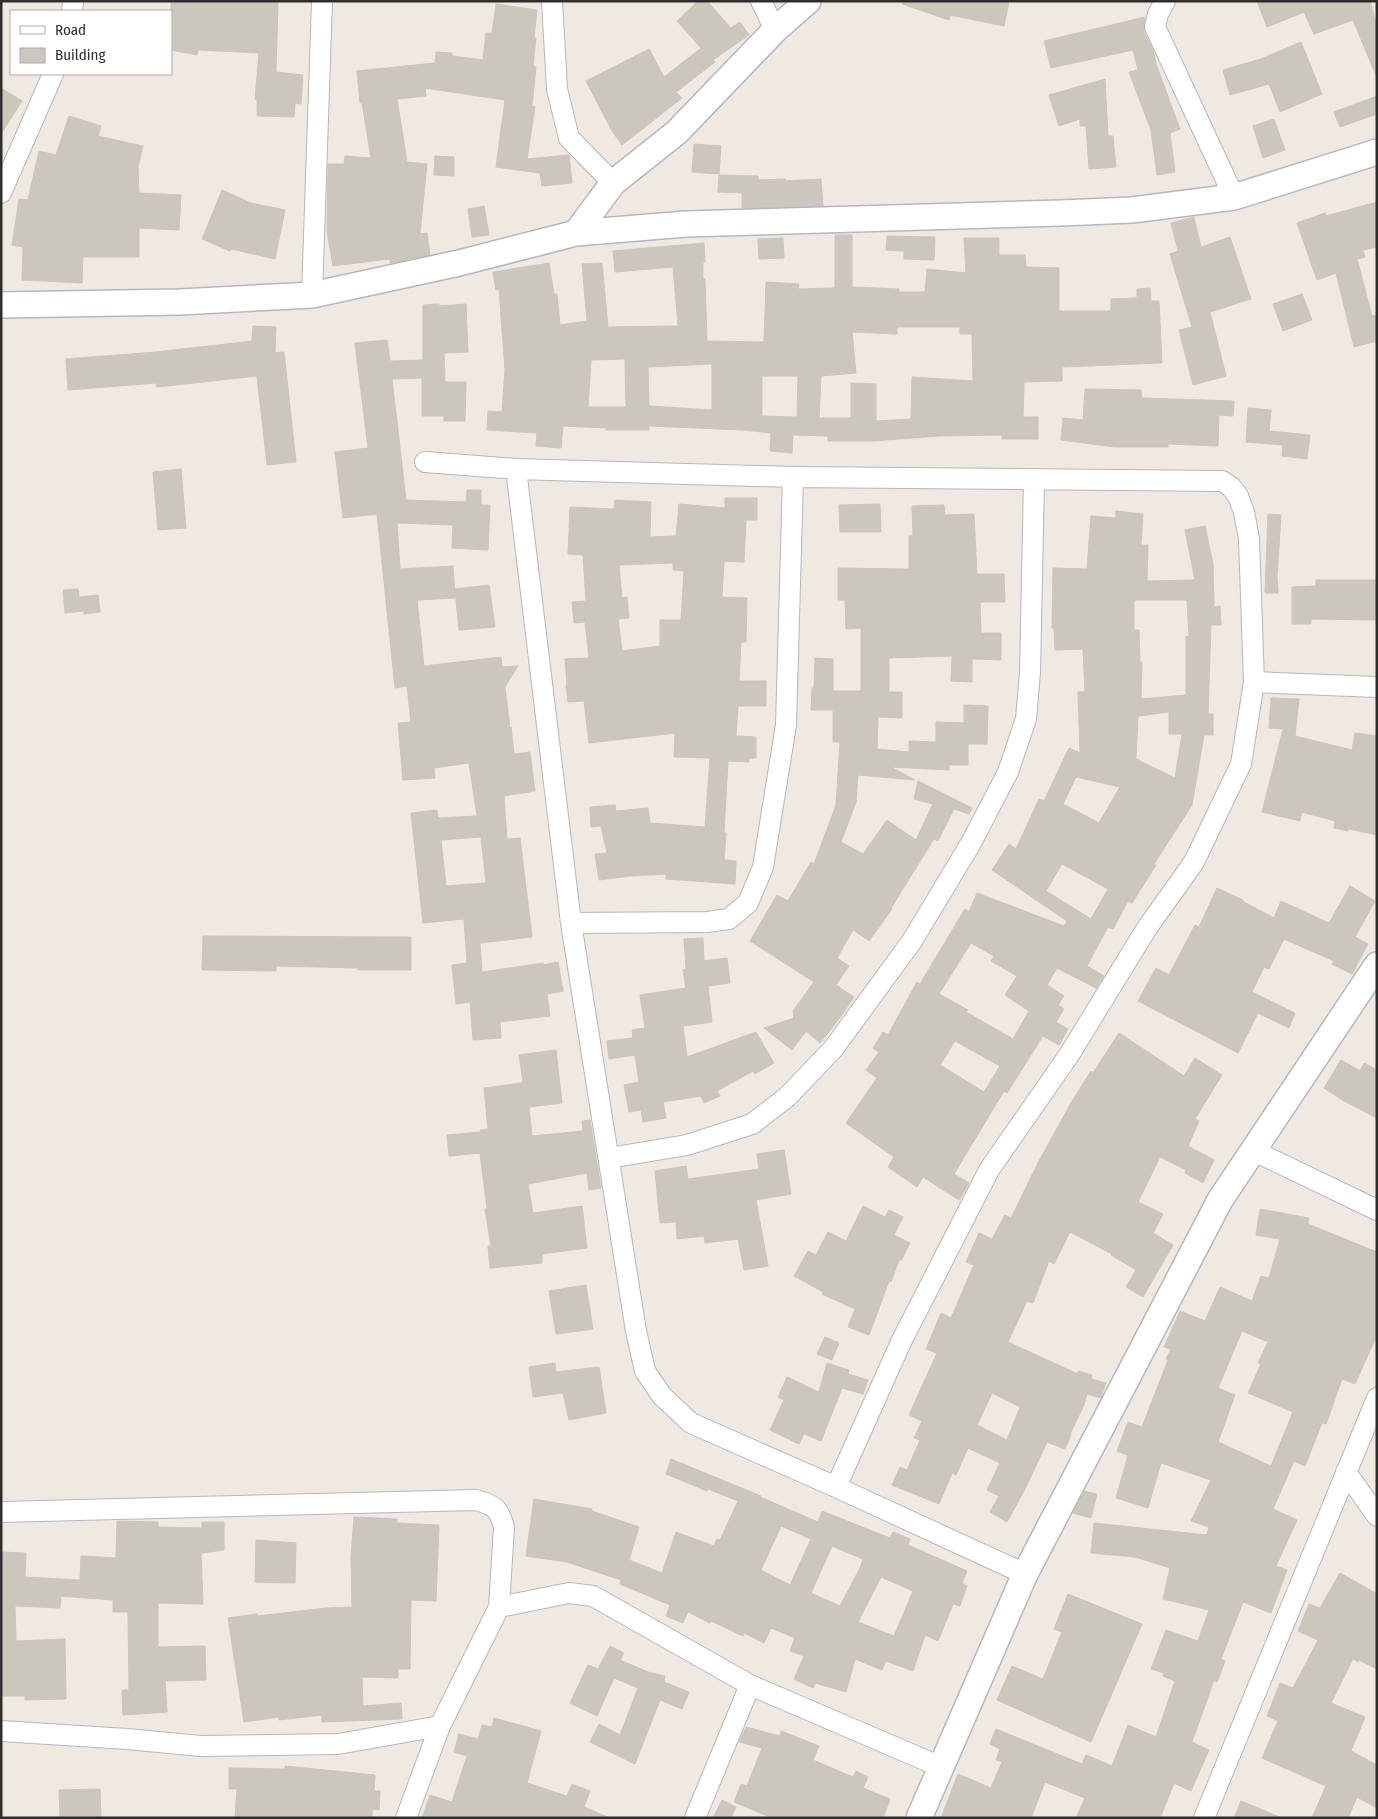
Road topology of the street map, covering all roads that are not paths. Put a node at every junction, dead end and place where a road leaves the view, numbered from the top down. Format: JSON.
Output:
{"nodes":[{"id":1,"x":322,"y":1,"type":"edge"},
{"id":2,"x":552,"y":1,"type":"edge"},
{"id":3,"x":761,"y":1,"type":"edge"},
{"id":4,"x":808,"y":1,"type":"edge"},
{"id":5,"x":1166,"y":1,"type":"edge"},
{"id":6,"x":776,"y":30,"type":"junction"},
{"id":7,"x":53,"y":75,"type":"edge"},
{"id":8,"x":1377,"y":152,"type":"edge"},
{"id":9,"x":613,"y":183,"type":"junction"},
{"id":10,"x":1,"y":193,"type":"edge"},
{"id":11,"x":1234,"y":197,"type":"junction"},
{"id":12,"x":576,"y":233,"type":"junction"},
{"id":13,"x":312,"y":295,"type":"junction"},
{"id":14,"x":1,"y":305,"type":"edge"},
{"id":15,"x":425,"y":462,"type":"dead end"},
{"id":16,"x":516,"y":469,"type":"junction"},
{"id":17,"x":793,"y":477,"type":"junction"},
{"id":18,"x":1034,"y":481,"type":"junction"},
{"id":19,"x":1254,"y":682,"type":"junction"},
{"id":20,"x":1377,"y":687,"type":"edge"},
{"id":21,"x":571,"y":923,"type":"junction"},
{"id":22,"x":1375,"y":971,"type":"edge"},
{"id":23,"x":1254,"y":1151,"type":"junction"},
{"id":24,"x":609,"y":1158,"type":"junction"},
{"id":25,"x":1377,"y":1210,"type":"edge"},
{"id":26,"x":1377,"y":1398,"type":"edge"},
{"id":27,"x":1346,"y":1472,"type":"junction"},
{"id":28,"x":836,"y":1487,"type":"junction"},
{"id":29,"x":1,"y":1512,"type":"edge"},
{"id":30,"x":1377,"y":1516,"type":"edge"},
{"id":31,"x":1025,"y":1574,"type":"junction"},
{"id":32,"x":499,"y":1608,"type":"junction"},
{"id":33,"x":750,"y":1685,"type":"junction"},
{"id":34,"x":440,"y":1726,"type":"junction"},
{"id":35,"x":1,"y":1731,"type":"edge"},
{"id":36,"x":940,"y":1767,"type":"junction"},
{"id":37,"x":406,"y":1818,"type":"edge"},
{"id":38,"x":695,"y":1818,"type":"edge"},
{"id":39,"x":919,"y":1818,"type":"edge"},
{"id":40,"x":1204,"y":1818,"type":"edge"}],
"edges":[{"from":1,"to":13,"type":"street"},
{"from":2,"to":9,"type":"street"},
{"from":3,"to":6,"type":"street"},
{"from":4,"to":6,"type":"street"},
{"from":5,"to":11,"type":"street"},
{"from":6,"to":9,"type":"street"},
{"from":7,"to":10,"type":"street"},
{"from":8,"to":11,"type":"street"},
{"from":9,"to":12,"type":"street"},
{"from":11,"to":12,"type":"street"},
{"from":12,"to":13,"type":"street"},
{"from":13,"to":14,"type":"street"},
{"from":15,"to":16,"type":"street"},
{"from":16,"to":17,"type":"street"},
{"from":16,"to":21,"type":"street"},
{"from":17,"to":18,"type":"street"},
{"from":17,"to":21,"type":"street"},
{"from":18,"to":19,"type":"street"},
{"from":18,"to":24,"type":"street"},
{"from":19,"to":20,"type":"street"},
{"from":19,"to":28,"type":"street"},
{"from":21,"to":24,"type":"street"},
{"from":22,"to":23,"type":"street"},
{"from":23,"to":25,"type":"street"},
{"from":23,"to":31,"type":"street"},
{"from":24,"to":28,"type":"street"},
{"from":26,"to":27,"type":"street"},
{"from":27,"to":30,"type":"street"},
{"from":27,"to":40,"type":"street"},
{"from":28,"to":31,"type":"street"},
{"from":29,"to":32,"type":"street"},
{"from":31,"to":36,"type":"street"},
{"from":32,"to":33,"type":"street"},
{"from":32,"to":34,"type":"street"},
{"from":33,"to":36,"type":"street"},
{"from":33,"to":38,"type":"street"},
{"from":34,"to":35,"type":"street"},
{"from":34,"to":37,"type":"street"},
{"from":36,"to":39,"type":"street"}]}
